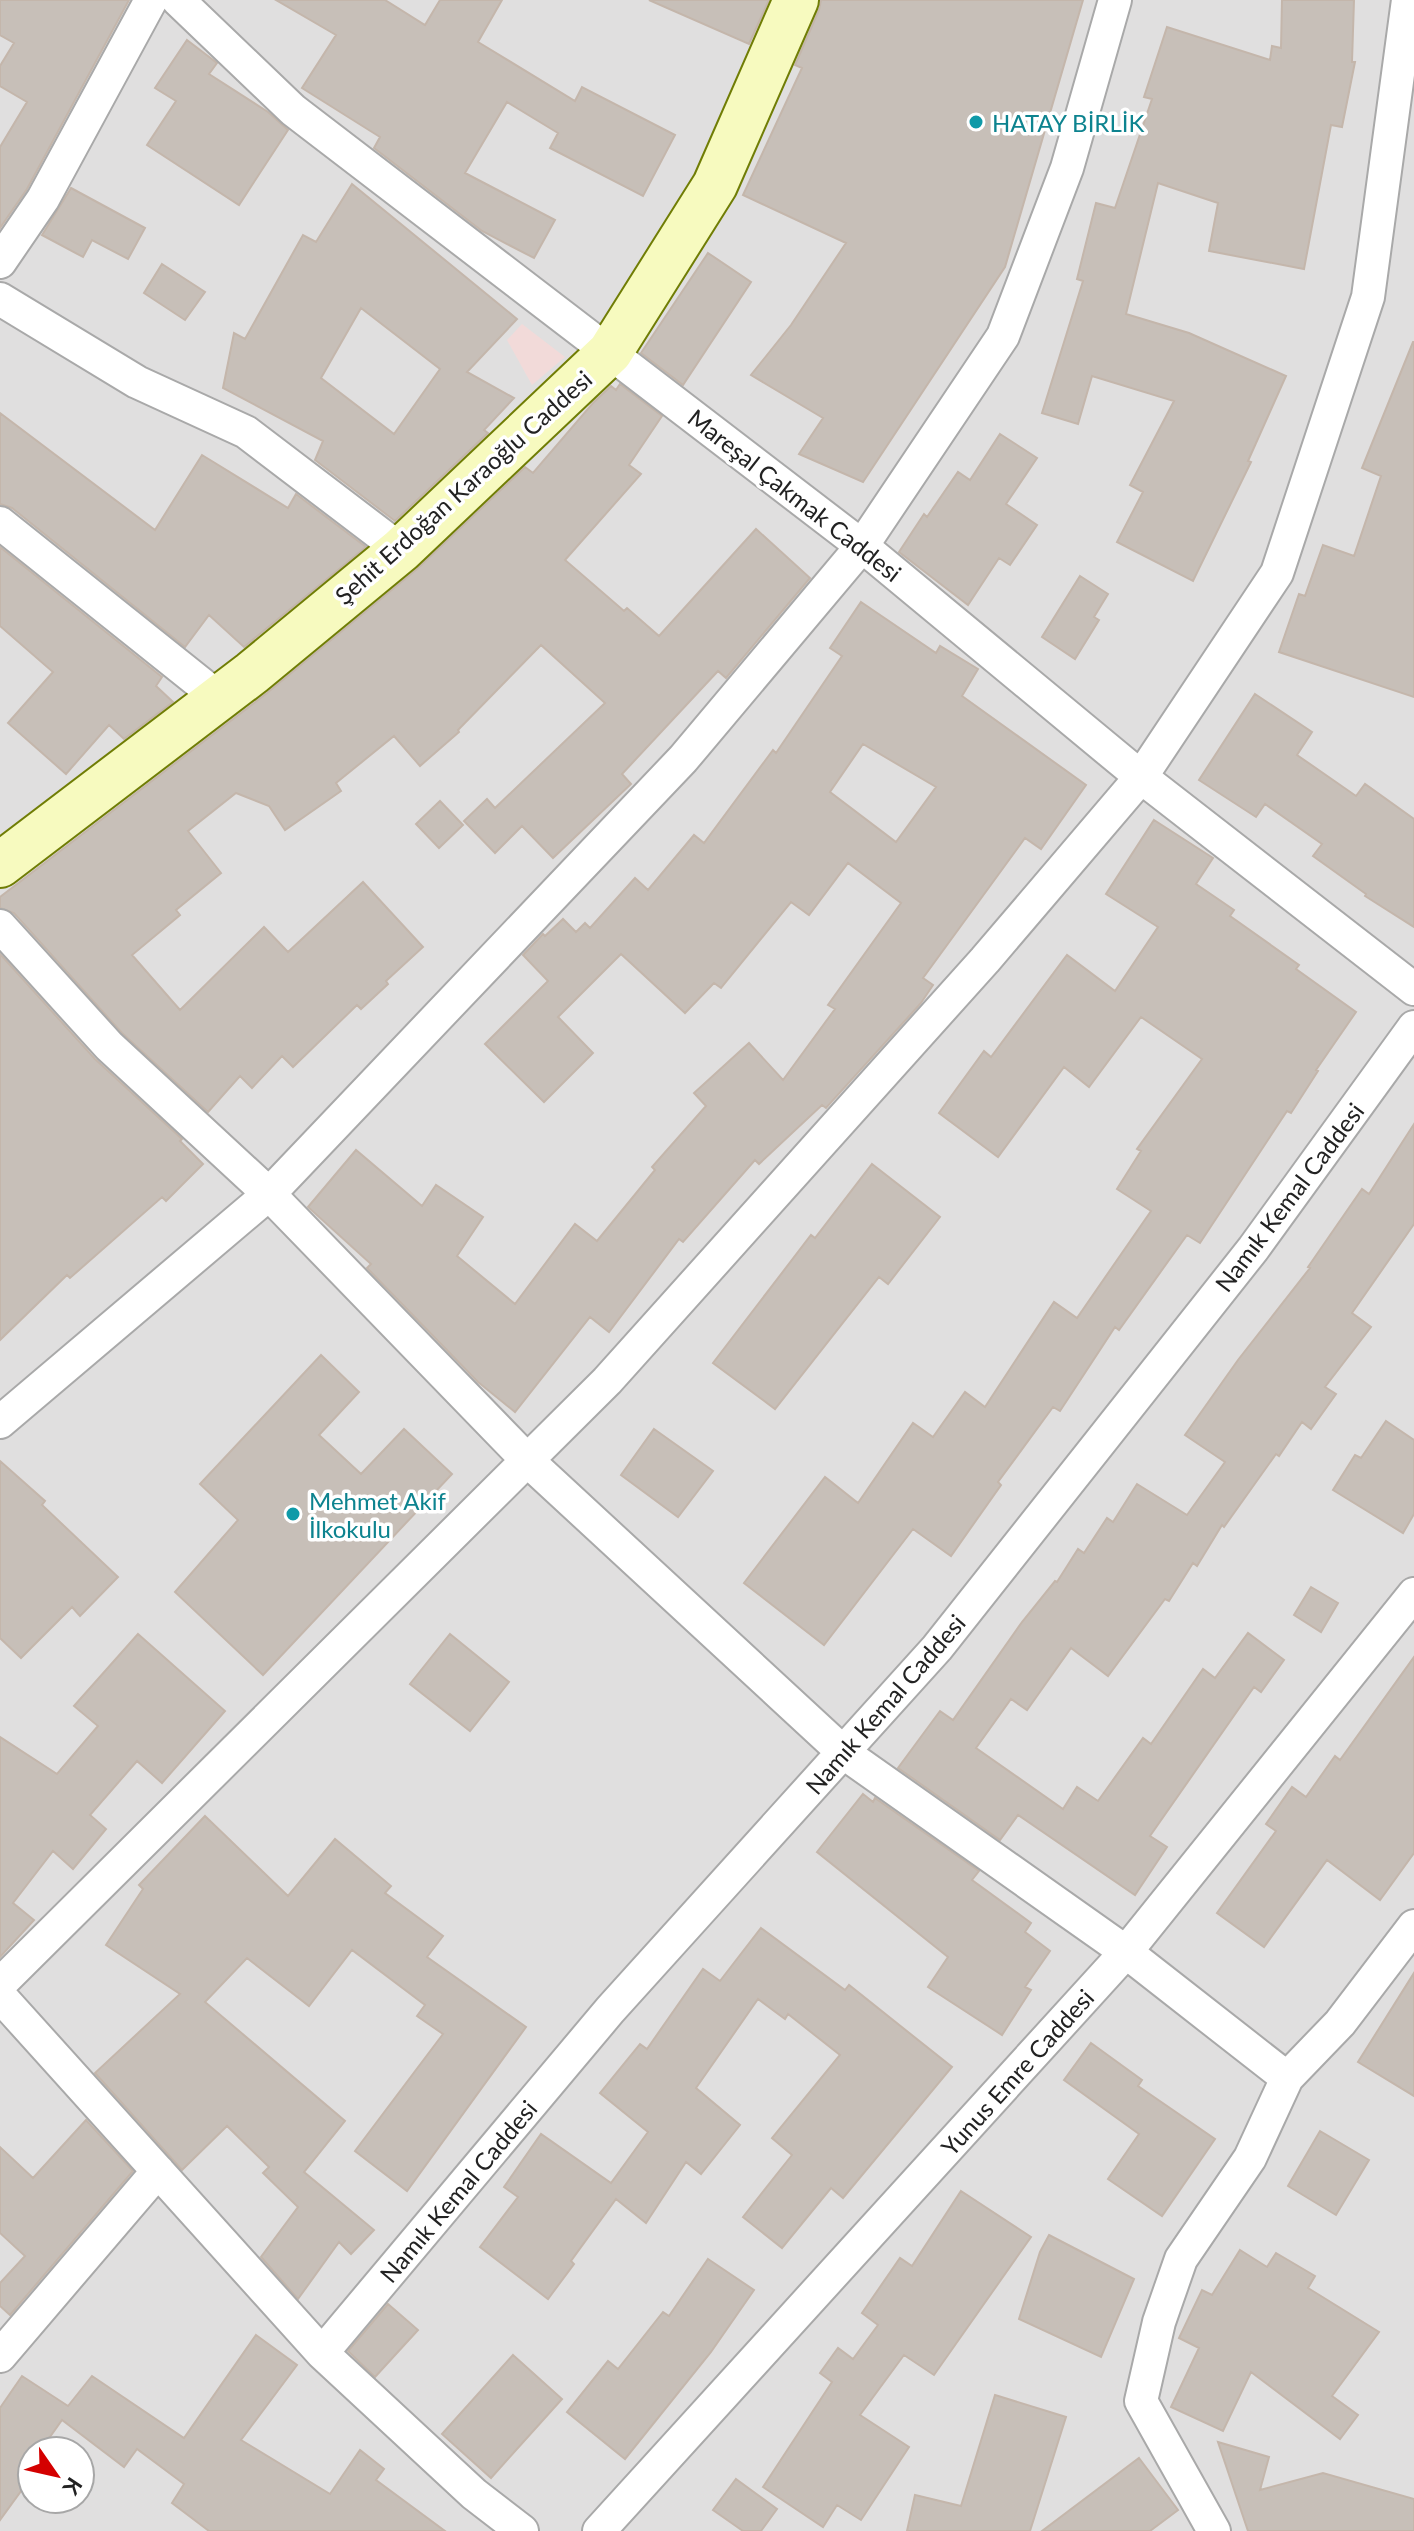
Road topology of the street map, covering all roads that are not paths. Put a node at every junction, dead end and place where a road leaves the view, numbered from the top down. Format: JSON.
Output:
{"nodes":[{"id":1,"x":151,"y":0,"type":"edge"},
{"id":2,"x":178,"y":0,"type":"edge"},
{"id":3,"x":796,"y":0,"type":"edge"},
{"id":4,"x":1115,"y":0,"type":"edge"},
{"id":5,"x":1408,"y":0,"type":"edge"},
{"id":6,"x":0,"y":262,"type":"edge"},
{"id":7,"x":0,"y":299,"type":"edge"},
{"id":8,"x":610,"y":352,"type":"junction"},
{"id":9,"x":0,"y":523,"type":"edge"},
{"id":10,"x":862,"y":546,"type":"junction"},
{"id":11,"x":401,"y":550,"type":"junction"},
{"id":12,"x":219,"y":698,"type":"junction"},
{"id":13,"x":1141,"y":777,"type":"junction"},
{"id":14,"x":0,"y":865,"type":"edge"},
{"id":15,"x":0,"y":926,"type":"edge"},
{"id":16,"x":1414,"y":989,"type":"edge"},
{"id":17,"x":1414,"y":1027,"type":"edge"},
{"id":18,"x":269,"y":1194,"type":"junction"},
{"id":19,"x":0,"y":1422,"type":"edge"},
{"id":20,"x":528,"y":1461,"type":"junction"},
{"id":21,"x":1414,"y":1594,"type":"edge"},
{"id":22,"x":844,"y":1753,"type":"junction"},
{"id":23,"x":1414,"y":1926,"type":"edge"},
{"id":24,"x":1126,"y":1952,"type":"junction"},
{"id":25,"x":0,"y":1984,"type":"edge"},
{"id":26,"x":0,"y":1996,"type":"edge"},
{"id":27,"x":1287,"y":2078,"type":"junction"},
{"id":28,"x":158,"y":2171,"type":"junction"},
{"id":29,"x":322,"y":2353,"type":"junction"},
{"id":30,"x":0,"y":2356,"type":"edge"},
{"id":31,"x":522,"y":2531,"type":"edge"},
{"id":32,"x":599,"y":2531,"type":"edge"},
{"id":33,"x":1214,"y":2531,"type":"edge"}],
"edges":[{"from":1,"to":6,"type":"street"},
{"from":2,"to":8,"type":"street","name":"Mareşal Çakmak Caddesi"},
{"from":3,"to":8,"type":"main road","name":"Şehit Erdoğan Karaoğlu Caddesi"},
{"from":4,"to":10,"type":"street"},
{"from":5,"to":13,"type":"street"},
{"from":7,"to":11,"type":"street"},
{"from":8,"to":10,"type":"street","name":"Mareşal Çakmak Caddesi"},
{"from":8,"to":11,"type":"main road","name":"Şehit Erdoğan Karaoğlu Caddesi"},
{"from":9,"to":12,"type":"street"},
{"from":10,"to":13,"type":"street","name":"Mareşal Çakmak Caddesi"},
{"from":10,"to":18,"type":"street"},
{"from":11,"to":12,"type":"main road","name":"Şehit Erdoğan Karaoğlu Caddesi"},
{"from":12,"to":14,"type":"main road","name":"Şehit Erdoğan Karaoğlu Caddesi"},
{"from":13,"to":16,"type":"street","name":"Mareşal Çakmak Caddesi"},
{"from":13,"to":20,"type":"street"},
{"from":15,"to":18,"type":"street"},
{"from":17,"to":22,"type":"street","name":"Namık Kemal Caddesi"},
{"from":18,"to":19,"type":"street"},
{"from":18,"to":20,"type":"street"},
{"from":20,"to":22,"type":"street"},
{"from":20,"to":25,"type":"street"},
{"from":21,"to":24,"type":"street","name":"Yunus Emre Caddesi"},
{"from":22,"to":24,"type":"street"},
{"from":22,"to":29,"type":"street","name":"Namık Kemal Caddesi"},
{"from":23,"to":27,"type":"street"},
{"from":24,"to":27,"type":"street"},
{"from":24,"to":32,"type":"street","name":"Yunus Emre Caddesi"},
{"from":26,"to":28,"type":"street"},
{"from":27,"to":33,"type":"street"},
{"from":28,"to":29,"type":"street"},
{"from":28,"to":30,"type":"street"},
{"from":29,"to":31,"type":"street"}]}
